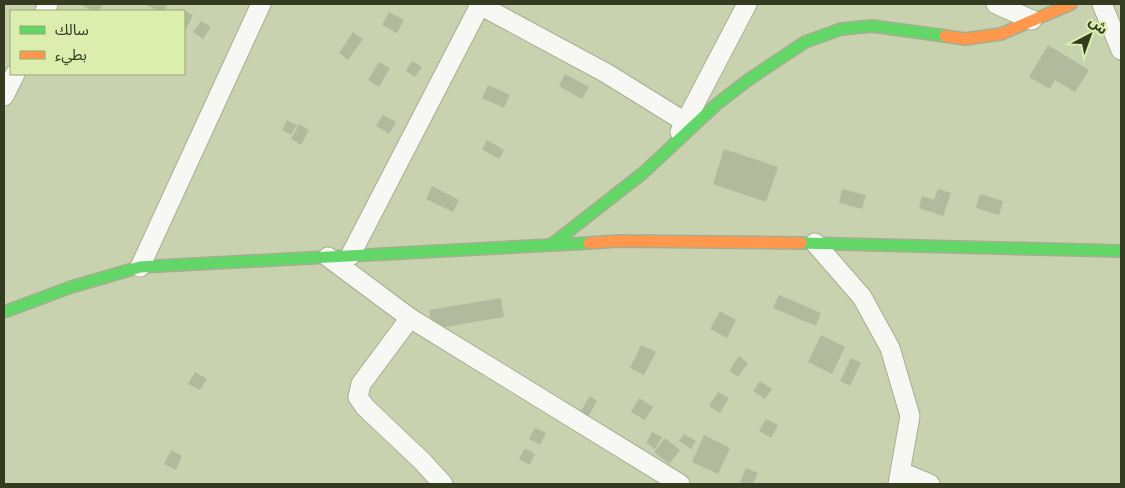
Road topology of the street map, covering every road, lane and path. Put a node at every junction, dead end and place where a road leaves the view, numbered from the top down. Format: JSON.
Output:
{"nodes":[{"id":1,"x":261,"y":4,"type":"edge"},
{"id":2,"x":479,"y":4,"type":"edge"},
{"id":3,"x":747,"y":4,"type":"edge"},
{"id":4,"x":996,"y":4,"type":"edge"},
{"id":5,"x":1071,"y":4,"type":"edge"},
{"id":6,"x":1102,"y":4,"type":"edge"},
{"id":7,"x":1032,"y":20,"type":"junction"},
{"id":8,"x":1121,"y":50,"type":"edge"},
{"id":9,"x":14,"y":75,"type":"edge"},
{"id":10,"x":4,"y":96,"type":"edge"},
{"id":11,"x":685,"y":122,"type":"junction"},
{"id":12,"x":673,"y":144,"type":"junction"},
{"id":13,"x":815,"y":243,"type":"junction"},
{"id":14,"x":551,"y":245,"type":"junction"},
{"id":15,"x":1121,"y":251,"type":"edge"},
{"id":16,"x":350,"y":256,"type":"junction"},
{"id":17,"x":328,"y":257,"type":"junction"},
{"id":18,"x":140,"y":267,"type":"junction"},
{"id":19,"x":4,"y":312,"type":"edge"},
{"id":20,"x":410,"y":318,"type":"junction"},
{"id":21,"x":899,"y":478,"type":"edge"},
{"id":22,"x":443,"y":484,"type":"edge"},
{"id":23,"x":680,"y":484,"type":"edge"},
{"id":24,"x":930,"y":484,"type":"edge"}],
"edges":[{"from":1,"to":18,"type":"street"},
{"from":2,"to":11,"type":"street"},
{"from":2,"to":16,"type":"street"},
{"from":3,"to":11,"type":"street"},
{"from":4,"to":7,"type":"street"},
{"from":5,"to":7,"type":"street"},
{"from":6,"to":8,"type":"street"},
{"from":7,"to":12,"type":"street"},
{"from":9,"to":10,"type":"street"},
{"from":11,"to":12,"type":"street"},
{"from":12,"to":14,"type":"street"},
{"from":13,"to":14,"type":"street"},
{"from":13,"to":15,"type":"street"},
{"from":13,"to":21,"type":"street"},
{"from":14,"to":16,"type":"street"},
{"from":16,"to":17,"type":"street"},
{"from":17,"to":18,"type":"street"},
{"from":17,"to":20,"type":"street"},
{"from":18,"to":19,"type":"street"},
{"from":20,"to":22,"type":"street"},
{"from":20,"to":23,"type":"street"},
{"from":21,"to":24,"type":"street"}]}
